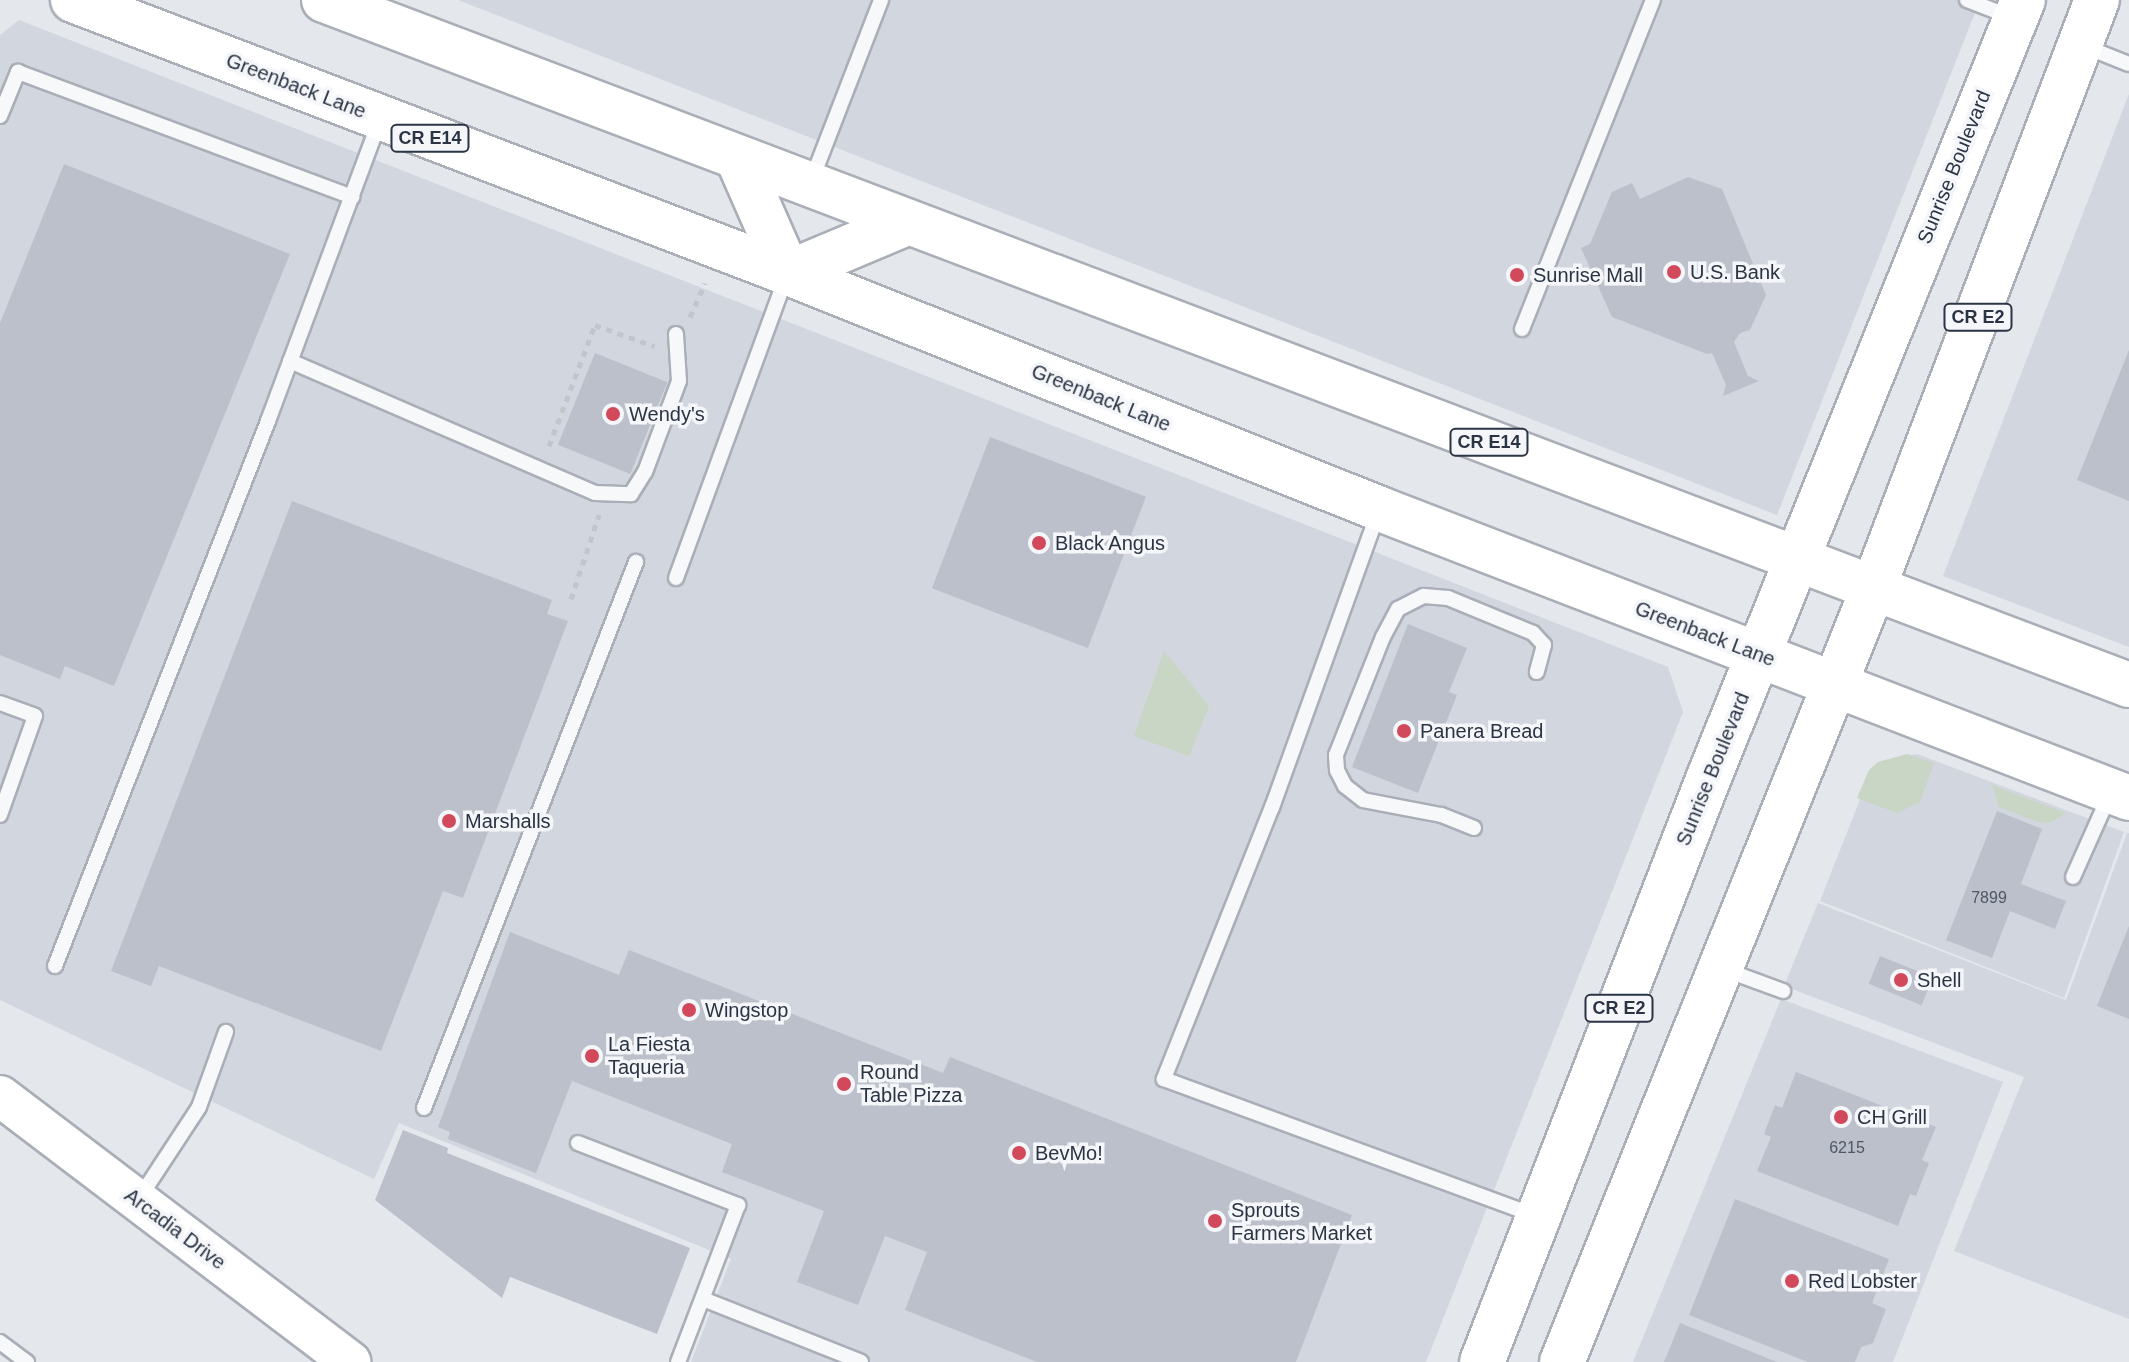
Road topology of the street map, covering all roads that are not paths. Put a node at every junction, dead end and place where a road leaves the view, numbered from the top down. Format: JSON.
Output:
{"nodes":[{"id":1,"x":73,"y":0,"type":"edge"},
{"id":2,"x":324,"y":0,"type":"edge"},
{"id":3,"x":881,"y":0,"type":"edge"},
{"id":4,"x":1653,"y":0,"type":"edge"},
{"id":5,"x":1967,"y":0,"type":"edge"},
{"id":6,"x":2097,"y":0,"type":"edge"},
{"id":7,"x":2019,"y":9,"type":"edge"},
{"id":8,"x":2080,"y":44,"type":"junction"},
{"id":9,"x":2129,"y":64,"type":"edge"},
{"id":10,"x":0,"y":116,"type":"edge"},
{"id":11,"x":381,"y":119,"type":"junction"},
{"id":12,"x":738,"y":159,"type":"junction"},
{"id":13,"x":810,"y":186,"type":"junction"},
{"id":14,"x":352,"y":197,"type":"junction"},
{"id":15,"x":907,"y":223,"type":"junction"},
{"id":16,"x":788,"y":273,"type":"junction"},
{"id":17,"x":1522,"y":329,"type":"dead end"},
{"id":18,"x":673,"y":333,"type":"road end"},
{"id":19,"x":290,"y":361,"type":"junction"},
{"id":20,"x":1380,"y":509,"type":"junction"},
{"id":21,"x":1797,"y":560,"type":"junction"},
{"id":22,"x":636,"y":562,"type":"dead end"},
{"id":23,"x":676,"y":578,"type":"dead end"},
{"id":24,"x":1873,"y":589,"type":"junction"},
{"id":25,"x":1760,"y":655,"type":"junction"},
{"id":26,"x":1537,"y":672,"type":"dead end"},
{"id":27,"x":1833,"y":684,"type":"junction"},
{"id":28,"x":2129,"y":685,"type":"edge"},
{"id":29,"x":0,"y":703,"type":"edge"},
{"id":30,"x":2120,"y":795,"type":"edge"},
{"id":31,"x":0,"y":815,"type":"edge"},
{"id":32,"x":1474,"y":828,"type":"dead end"},
{"id":33,"x":2073,"y":877,"type":"dead end"},
{"id":34,"x":55,"y":966,"type":"dead end"},
{"id":35,"x":1722,"y":968,"type":"junction"},
{"id":36,"x":1783,"y":991,"type":"dead end"},
{"id":37,"x":226,"y":1032,"type":"dead end"},
{"id":38,"x":0,"y":1096,"type":"edge"},
{"id":39,"x":424,"y":1108,"type":"dead end"},
{"id":40,"x":578,"y":1143,"type":"dead end"},
{"id":41,"x":138,"y":1200,"type":"junction"},
{"id":42,"x":1539,"y":1216,"type":"junction"},
{"id":43,"x":703,"y":1299,"type":"junction"},
{"id":44,"x":0,"y":1342,"type":"edge"},
{"id":45,"x":27,"y":1362,"type":"edge"},
{"id":46,"x":350,"y":1362,"type":"edge"},
{"id":47,"x":678,"y":1362,"type":"edge"},
{"id":48,"x":861,"y":1362,"type":"edge"},
{"id":49,"x":1482,"y":1362,"type":"edge"},
{"id":50,"x":1562,"y":1362,"type":"edge"}],
"edges":[{"from":1,"to":11,"type":"main road","name":"Greenback Lane","number":"CR E14"},
{"from":2,"to":12,"type":"main road","number":"CR E14"},
{"from":3,"to":13,"type":"lane"},
{"from":4,"to":17,"type":"lane"},
{"from":5,"to":7,"type":"lane"},
{"from":6,"to":8,"type":"main road","number":"CR E2"},
{"from":7,"to":21,"type":"main road","name":"Sunrise Boulevard","number":"CR E2"},
{"from":8,"to":9,"type":"lane"},
{"from":8,"to":24,"type":"main road","number":"CR E2"},
{"from":10,"to":14,"type":"lane"},
{"from":11,"to":14,"type":"lane"},
{"from":11,"to":16,"type":"main road","name":"Greenback Lane","number":"CR E14"},
{"from":12,"to":13,"type":"main road","number":"CR E14"},
{"from":12,"to":16,"type":"main road"},
{"from":13,"to":15,"type":"main road","number":"CR E14"},
{"from":14,"to":19,"type":"lane"},
{"from":15,"to":16,"type":"main road"},
{"from":15,"to":21,"type":"main road","number":"CR E14"},
{"from":16,"to":20,"type":"main road","name":"Greenback Lane","number":"CR E14"},
{"from":16,"to":23,"type":"lane"},
{"from":18,"to":19,"type":"lane"},
{"from":19,"to":34,"type":"lane"},
{"from":20,"to":25,"type":"main road","name":"Greenback Lane","number":"CR E14"},
{"from":20,"to":42,"type":"lane"},
{"from":21,"to":24,"type":"main road","number":"CR E14"},
{"from":21,"to":25,"type":"main road","name":"Sunrise Boulevard","number":"CR E2"},
{"from":22,"to":39,"type":"lane"},
{"from":24,"to":27,"type":"main road","number":"CR E2"},
{"from":24,"to":28,"type":"main road","number":"CR E14"},
{"from":25,"to":27,"type":"main road","name":"Greenback Lane","number":"CR E14"},
{"from":25,"to":42,"type":"main road","name":"Sunrise Boulevard","number":"CR E2"},
{"from":26,"to":32,"type":"lane"},
{"from":27,"to":30,"type":"main road","name":"Greenback Lane","number":"CR E14"},
{"from":27,"to":35,"type":"main road","number":"CR E2"},
{"from":29,"to":31,"type":"lane"},
{"from":30,"to":33,"type":"lane"},
{"from":35,"to":36,"type":"lane"},
{"from":35,"to":50,"type":"main road","number":"CR E2"},
{"from":37,"to":41,"type":"lane"},
{"from":38,"to":41,"type":"street","name":"Arcadia Drive"},
{"from":40,"to":43,"type":"lane"},
{"from":41,"to":46,"type":"street","name":"Arcadia Drive"},
{"from":42,"to":49,"type":"main road","name":"Sunrise Boulevard","number":"CR E2"},
{"from":43,"to":47,"type":"lane"},
{"from":43,"to":48,"type":"lane"},
{"from":44,"to":45,"type":"lane"}]}
